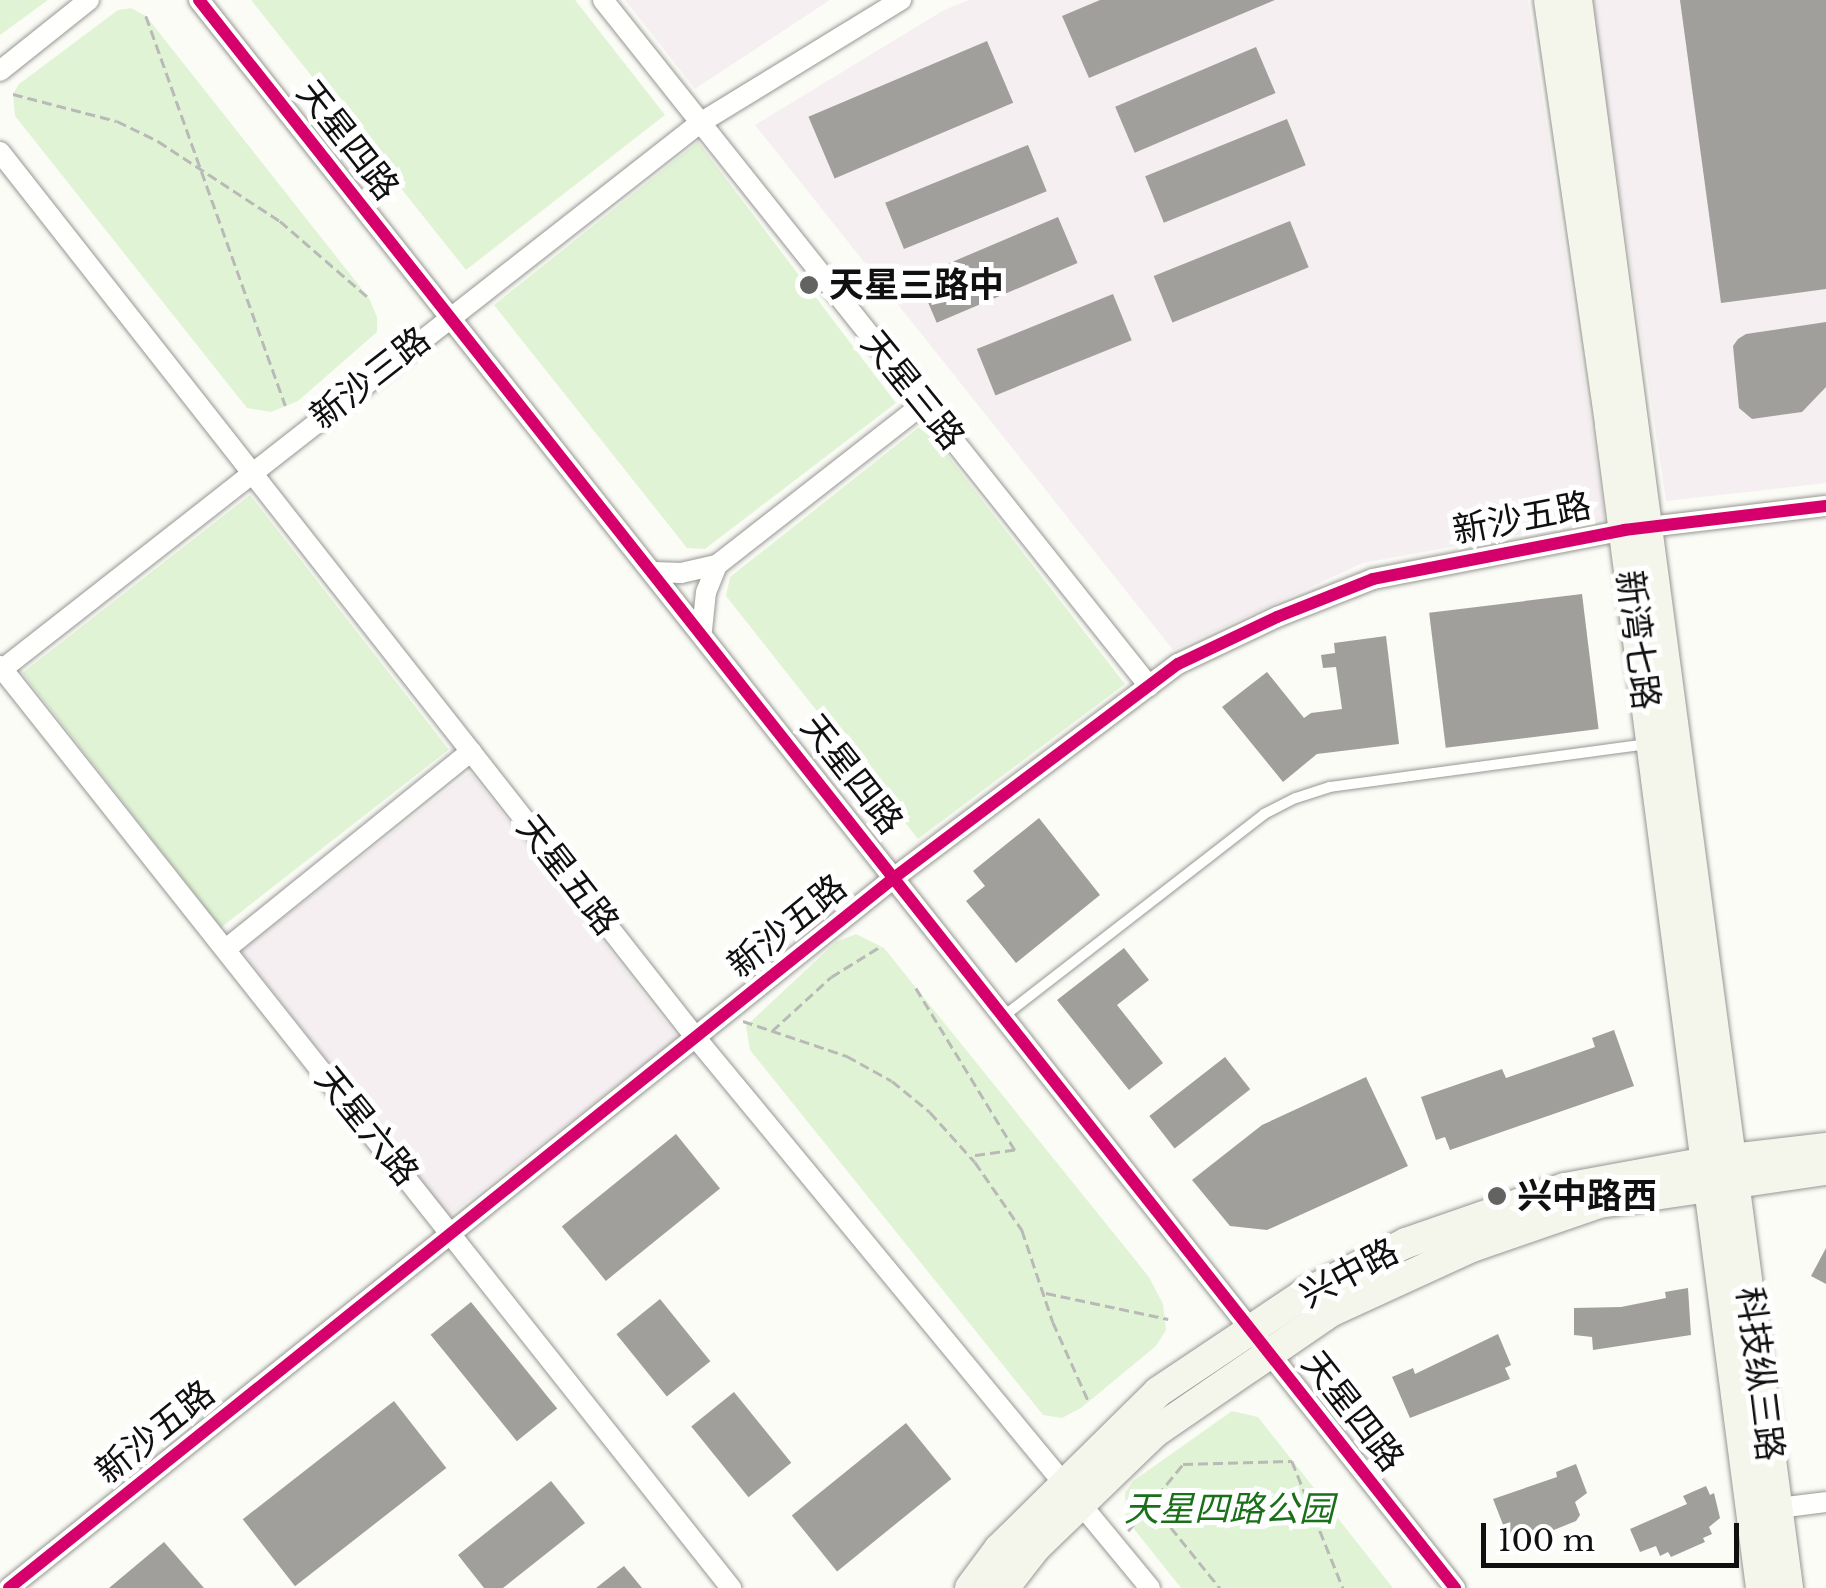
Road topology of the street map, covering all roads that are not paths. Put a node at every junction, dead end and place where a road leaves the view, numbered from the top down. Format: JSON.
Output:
{"nodes":[{"id":1,"x":89,"y":0,"type":"edge"},
{"id":2,"x":199,"y":0,"type":"edge"},
{"id":3,"x":603,"y":0,"type":"edge"},
{"id":4,"x":901,"y":0,"type":"edge"},
{"id":5,"x":1549,"y":0,"type":"edge"},
{"id":6,"x":1577,"y":0,"type":"edge"},
{"id":7,"x":0,"y":71,"type":"edge"},
{"id":8,"x":700,"y":123,"type":"junction"},
{"id":9,"x":0,"y":152,"type":"edge"},
{"id":10,"x":450,"y":316,"type":"junction"},
{"id":11,"x":924,"y":403,"type":"junction"},
{"id":12,"x":251,"y":471,"type":"junction"},
{"id":13,"x":1826,"y":506,"type":"edge"},
{"id":14,"x":1637,"y":528,"type":"junction"},
{"id":15,"x":717,"y":565,"type":"junction"},
{"id":16,"x":654,"y":572,"type":"junction"},
{"id":17,"x":702,"y":631,"type":"junction"},
{"id":18,"x":1,"y":669,"type":"edge"},
{"id":19,"x":1149,"y":686,"type":"junction"},
{"id":20,"x":1652,"y":744,"type":"junction"},
{"id":21,"x":470,"y":751,"type":"junction"},
{"id":22,"x":895,"y":877,"type":"junction"},
{"id":23,"x":226,"y":950,"type":"junction"},
{"id":24,"x":1004,"y":1016,"type":"junction"},
{"id":25,"x":696,"y":1038,"type":"junction"},
{"id":26,"x":1826,"y":1148,"type":"edge"},
{"id":27,"x":1826,"y":1170,"type":"edge"},
{"id":28,"x":1721,"y":1172,"type":"junction"},
{"id":29,"x":452,"y":1232,"type":"junction"},
{"id":30,"x":1260,"y":1342,"type":"junction"},
{"id":31,"x":1074,"y":1493,"type":"junction"},
{"id":32,"x":1826,"y":1502,"type":"edge"},
{"id":33,"x":1778,"y":1508,"type":"junction"},
{"id":34,"x":9,"y":1588,"type":"edge"},
{"id":35,"x":731,"y":1588,"type":"edge"},
{"id":36,"x":970,"y":1588,"type":"edge"},
{"id":37,"x":1004,"y":1588,"type":"edge"},
{"id":38,"x":1150,"y":1588,"type":"edge"},
{"id":39,"x":1455,"y":1588,"type":"edge"},
{"id":40,"x":1761,"y":1588,"type":"edge"},
{"id":41,"x":1788,"y":1588,"type":"edge"}],
"edges":[{"from":1,"to":7,"type":"street"},
{"from":2,"to":10,"type":"street","name":"天星四路"},
{"from":3,"to":8,"type":"street","name":"天星三路"},
{"from":4,"to":8,"type":"street","name":"新沙三路"},
{"from":5,"to":14,"type":"street","name":"新湾七路"},
{"from":6,"to":14,"type":"street","name":"新湾七路"},
{"from":8,"to":10,"type":"street","name":"新沙三路"},
{"from":8,"to":11,"type":"street","name":"天星三路"},
{"from":9,"to":12,"type":"street","name":"天星五路"},
{"from":10,"to":12,"type":"street","name":"新沙三路"},
{"from":10,"to":16,"type":"street","name":"天星四路"},
{"from":11,"to":15,"type":"street"},
{"from":11,"to":19,"type":"street","name":"天星三路"},
{"from":12,"to":18,"type":"street","name":"新沙三路"},
{"from":12,"to":21,"type":"street","name":"天星五路"},
{"from":13,"to":14,"type":"street","name":"新沙五路"},
{"from":14,"to":19,"type":"street","name":"新沙五路"},
{"from":14,"to":20,"type":"street","name":"新湾七路"},
{"from":14,"to":28,"type":"street","name":"新湾七路"},
{"from":15,"to":16,"type":"street"},
{"from":15,"to":17,"type":"street"},
{"from":16,"to":17,"type":"street","name":"天星四路"},
{"from":17,"to":22,"type":"street","name":"天星四路"},
{"from":18,"to":23,"type":"street","name":"天星六路"},
{"from":19,"to":22,"type":"street","name":"新沙五路"},
{"from":20,"to":24,"type":"lane"},
{"from":20,"to":28,"type":"street","name":"新湾七路"},
{"from":21,"to":23,"type":"street"},
{"from":21,"to":25,"type":"street","name":"天星五路"},
{"from":22,"to":24,"type":"street","name":"天星四路"},
{"from":22,"to":25,"type":"street","name":"新沙五路"},
{"from":23,"to":29,"type":"street","name":"天星六路"},
{"from":24,"to":30,"type":"street","name":"天星四路"},
{"from":25,"to":29,"type":"street","name":"新沙五路"},
{"from":25,"to":31,"type":"street","name":"天星五路"},
{"from":26,"to":28,"type":"street","name":"兴中路"},
{"from":27,"to":28,"type":"street","name":"兴中路"},
{"from":28,"to":30,"type":"street","name":"兴中路"},
{"from":28,"to":33,"type":"street","name":"科技纵三路"},
{"from":28,"to":40,"type":"street","name":"科技纵三路"},
{"from":29,"to":34,"type":"street","name":"新沙五路"},
{"from":29,"to":35,"type":"street","name":"天星六路"},
{"from":30,"to":31,"type":"street","name":"兴中路"},
{"from":30,"to":39,"type":"street","name":"天星四路"},
{"from":31,"to":36,"type":"street","name":"兴中路"},
{"from":31,"to":37,"type":"street","name":"兴中路"},
{"from":31,"to":38,"type":"street","name":"天星五路"},
{"from":32,"to":33,"type":"street"},
{"from":33,"to":41,"type":"street","name":"科技纵三路"}]}
